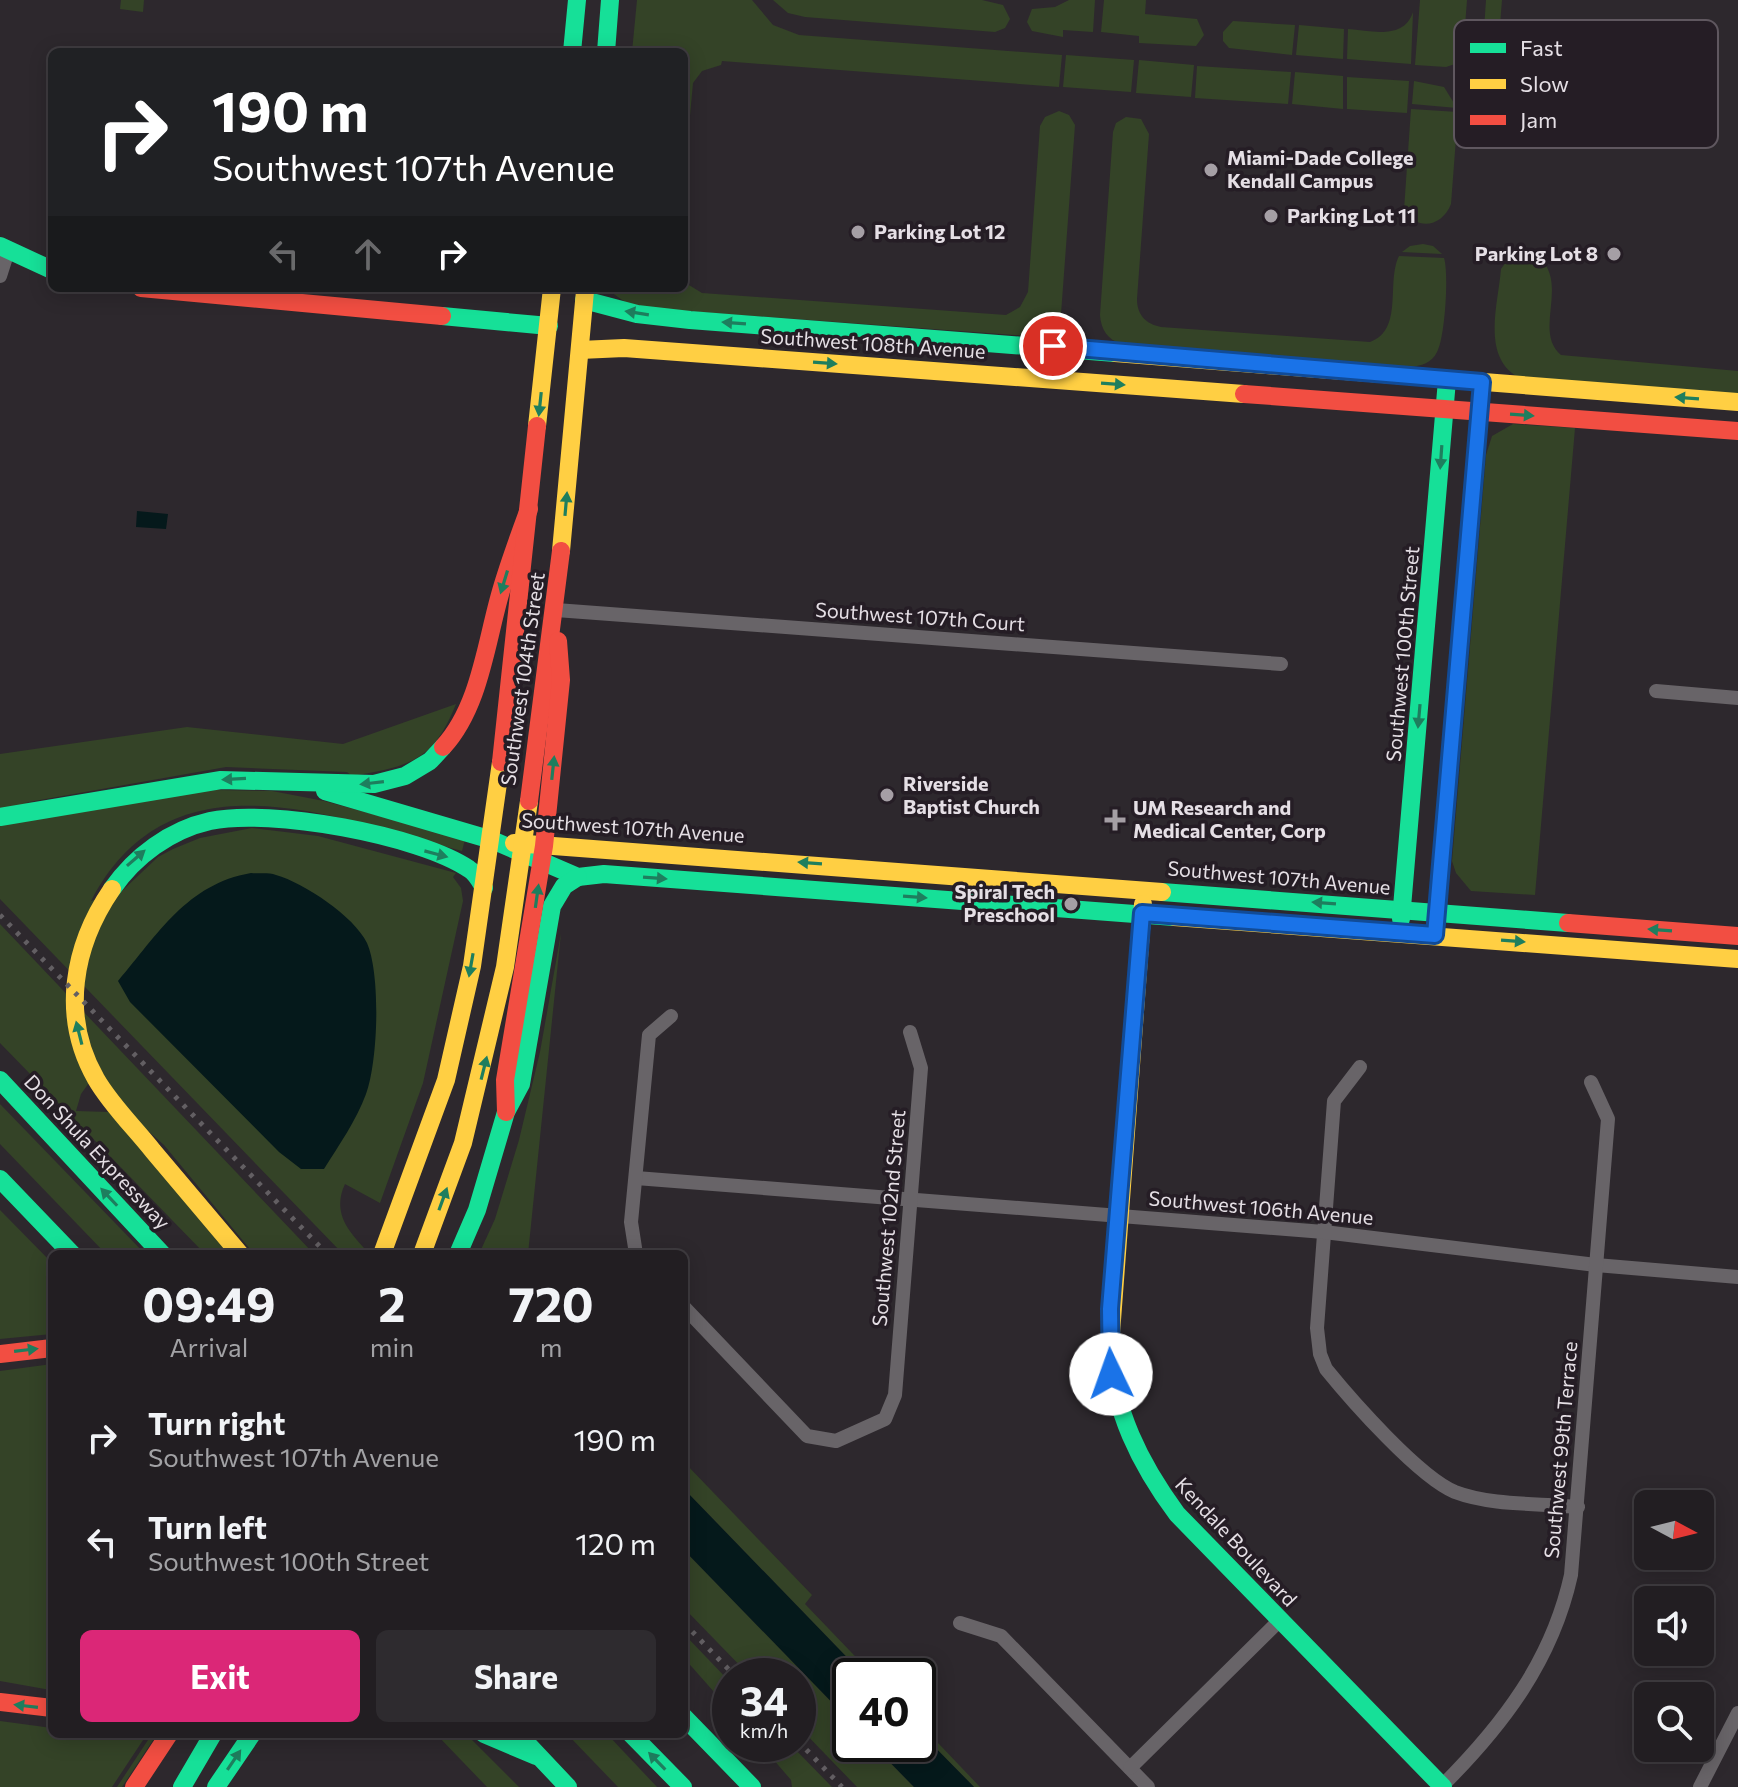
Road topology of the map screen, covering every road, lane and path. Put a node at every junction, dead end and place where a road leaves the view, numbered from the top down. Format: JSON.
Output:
{"nodes":[{"id":1,"x":576,"y":6,"type":"edge"},
{"id":2,"x":610,"y":7,"type":"edge"},
{"id":3,"x":572,"y":48,"type":"edge"},
{"id":4,"x":606,"y":48,"type":"edge"},
{"id":5,"x":4,"y":249,"type":"edge"},
{"id":6,"x":48,"y":268,"type":"edge"},
{"id":7,"x":0,"y":276,"type":"edge"},
{"id":8,"x":184,"y":292,"type":"edge"},
{"id":9,"x":552,"y":292,"type":"edge"},
{"id":10,"x":585,"y":294,"type":"edge"},
{"id":11,"x":549,"y":326,"type":"junction"},
{"id":12,"x":580,"y":350,"type":"junction"},
{"id":13,"x":1447,"y":380,"type":"junction"},
{"id":14,"x":1482,"y":382,"type":"junction"},
{"id":15,"x":1738,"y":402,"type":"edge"},
{"id":16,"x":1444,"y":410,"type":"junction"},
{"id":17,"x":1479,"y":412,"type":"junction"},
{"id":18,"x":1738,"y":431,"type":"edge"},
{"id":19,"x":529,"y":509,"type":"junction"},
{"id":20,"x":556,"y":610,"type":"junction"},
{"id":21,"x":1281,"y":664,"type":"dead end"},
{"id":22,"x":1656,"y":691,"type":"dead end"},
{"id":23,"x":1738,"y":698,"type":"edge"},
{"id":24,"x":312,"y":786,"type":"junction"},
{"id":25,"x":5,"y":816,"type":"edge"},
{"id":26,"x":492,"y":840,"type":"junction"},
{"id":27,"x":523,"y":848,"type":"junction"},
{"id":28,"x":543,"y":853,"type":"junction"},
{"id":29,"x":578,"y":877,"type":"junction"},
{"id":30,"x":484,"y":888,"type":"junction"},
{"id":31,"x":1144,"y":888,"type":"junction"},
{"id":32,"x":1238,"y":897,"type":"junction"},
{"id":33,"x":1402,"y":910,"type":"junction"},
{"id":34,"x":1437,"y":912,"type":"junction"},
{"id":35,"x":1142,"y":913,"type":"junction"},
{"id":36,"x":1236,"y":920,"type":"junction"},
{"id":37,"x":1400,"y":932,"type":"junction"},
{"id":38,"x":1435,"y":935,"type":"junction"},
{"id":39,"x":1738,"y":936,"type":"edge"},
{"id":40,"x":1738,"y":959,"type":"edge"},
{"id":41,"x":671,"y":1016,"type":"dead end"},
{"id":42,"x":910,"y":1032,"type":"dead end"},
{"id":43,"x":1360,"y":1067,"type":"dead end"},
{"id":44,"x":0,"y":1080,"type":"edge"},
{"id":45,"x":1591,"y":1082,"type":"dead end"},
{"id":46,"x":506,"y":1112,"type":"junction"},
{"id":47,"x":636,"y":1178,"type":"junction"},
{"id":48,"x":0,"y":1179,"type":"edge"},
{"id":49,"x":911,"y":1199,"type":"junction"},
{"id":50,"x":1118,"y":1216,"type":"junction"},
{"id":51,"x":1324,"y":1232,"type":"junction"},
{"id":52,"x":68,"y":1250,"type":"edge"},
{"id":53,"x":158,"y":1250,"type":"edge"},
{"id":54,"x":237,"y":1250,"type":"edge"},
{"id":55,"x":384,"y":1250,"type":"edge"},
{"id":56,"x":423,"y":1250,"type":"edge"},
{"id":57,"x":460,"y":1250,"type":"edge"},
{"id":58,"x":634,"y":1250,"type":"edge"},
{"id":59,"x":1596,"y":1265,"type":"junction"},
{"id":60,"x":1738,"y":1277,"type":"edge"},
{"id":61,"x":688,"y":1311,"type":"edge"},
{"id":62,"x":48,"y":1348,"type":"edge"},
{"id":63,"x":0,"y":1354,"type":"edge"},
{"id":64,"x":1578,"y":1507,"type":"junction"},
{"id":65,"x":1279,"y":1621,"type":"junction"},
{"id":66,"x":960,"y":1623,"type":"dead end"},
{"id":67,"x":0,"y":1702,"type":"edge"},
{"id":68,"x":48,"y":1708,"type":"edge"},
{"id":69,"x":1738,"y":1713,"type":"edge"},
{"id":70,"x":688,"y":1721,"type":"edge"},
{"id":71,"x":166,"y":1738,"type":"edge"},
{"id":72,"x":211,"y":1738,"type":"edge"},
{"id":73,"x":219,"y":1738,"type":"edge"},
{"id":74,"x":249,"y":1738,"type":"edge"},
{"id":75,"x":494,"y":1738,"type":"edge"},
{"id":76,"x":522,"y":1738,"type":"edge"},
{"id":77,"x":635,"y":1738,"type":"edge"},
{"id":78,"x":538,"y":1756,"type":"junction"},
{"id":79,"x":201,"y":1760,"type":"junction"},
{"id":80,"x":1130,"y":1768,"type":"junction"},
{"id":81,"x":134,"y":1787,"type":"edge"},
{"id":82,"x":182,"y":1787,"type":"edge"},
{"id":83,"x":216,"y":1787,"type":"edge"},
{"id":84,"x":568,"y":1787,"type":"edge"},
{"id":85,"x":683,"y":1787,"type":"edge"},
{"id":86,"x":752,"y":1787,"type":"edge"},
{"id":87,"x":1148,"y":1787,"type":"edge"},
{"id":88,"x":1443,"y":1787,"type":"edge"},
{"id":89,"x":1700,"y":1787,"type":"edge"}],
"edges":[{"from":1,"to":2,"type":"main road"},
{"from":1,"to":3,"type":"main road"},
{"from":2,"to":4,"type":"main road"},
{"from":5,"to":6,"type":"main road"},
{"from":5,"to":7,"type":"street"},
{"from":8,"to":11,"type":"main road"},
{"from":9,"to":11,"type":"main road","name":"Southwest 104th Street"},
{"from":10,"to":12,"type":"main road","name":"Southwest 104th Street"},
{"from":13,"to":10,"type":"main road","name":"Southwest 108th Avenue","one_way":true},
{"from":11,"to":19,"type":"main road","name":"Southwest 104th Street","one_way":true},
{"from":12,"to":16,"type":"main road","name":"Southwest 108th Avenue","one_way":true},
{"from":20,"to":12,"type":"main road","name":"Southwest 104th Street","one_way":true},
{"from":13,"to":14,"type":"main road","name":"Southwest 108th Avenue"},
{"from":13,"to":16,"type":"main road","name":"Southwest 100th Street"},
{"from":15,"to":14,"type":"main road","name":"Southwest 108th Avenue","one_way":true},
{"from":14,"to":17,"type":"main road"},
{"from":16,"to":17,"type":"main road","name":"Southwest 108th Avenue"},
{"from":16,"to":33,"type":"main road","name":"Southwest 100th Street","one_way":true},
{"from":17,"to":18,"type":"main road","name":"Southwest 108th Avenue","one_way":true},
{"from":17,"to":34,"type":"main road"},
{"from":19,"to":24,"type":"main road","one_way":true},
{"from":19,"to":26,"type":"main road","name":"Southwest 104th Street"},
{"from":20,"to":21,"type":"street","name":"Southwest 107th Court"},
{"from":20,"to":27,"type":"main road","name":"Southwest 104th Street"},
{"from":28,"to":20,"type":"main road","one_way":true},
{"from":22,"to":23,"type":"street"},
{"from":24,"to":25,"type":"main road","one_way":true},
{"from":24,"to":26,"type":"main road","name":"Southwest 107th Avenue"},
{"from":26,"to":27,"type":"main road","name":"Southwest 107th Avenue"},
{"from":26,"to":30,"type":"main road","name":"Southwest 104th Street"},
{"from":27,"to":28,"type":"main road","name":"Southwest 107th Avenue"},
{"from":56,"to":27,"type":"main road","name":"Southwest 104th Street","one_way":true},
{"from":28,"to":29,"type":"main road","name":"Southwest 107th Avenue"},
{"from":31,"to":28,"type":"main road","name":"Southwest 107th Avenue","one_way":true},
{"from":46,"to":28,"type":"main road","one_way":true},
{"from":29,"to":35,"type":"main road","name":"Southwest 107th Avenue","one_way":true},
{"from":29,"to":46,"type":"main road"},
{"from":54,"to":30,"type":"main road","one_way":true},
{"from":30,"to":55,"type":"main road","name":"Southwest 104th Street","one_way":true},
{"from":31,"to":32,"type":"main road","name":"Southwest 107th Avenue"},
{"from":31,"to":35,"type":"main road","name":"Kendale Boulevard"},
{"from":33,"to":32,"type":"main road","name":"Southwest 107th Avenue","one_way":true},
{"from":32,"to":36,"type":"main road"},
{"from":33,"to":34,"type":"main road","name":"Southwest 107th Avenue"},
{"from":33,"to":37,"type":"main road","name":"Southwest 100th Street"},
{"from":34,"to":38,"type":"main road"},
{"from":39,"to":34,"type":"main road","name":"Southwest 107th Avenue","one_way":true},
{"from":35,"to":36,"type":"main road","name":"Southwest 107th Avenue"},
{"from":35,"to":50,"type":"main road","name":"Kendale Boulevard"},
{"from":36,"to":37,"type":"main road","name":"Southwest 107th Avenue"},
{"from":37,"to":38,"type":"main road","name":"Southwest 107th Avenue"},
{"from":38,"to":40,"type":"main road","name":"Southwest 107th Avenue","one_way":true},
{"from":41,"to":47,"type":"street"},
{"from":42,"to":49,"type":"street","name":"Southwest 102nd Street"},
{"from":43,"to":51,"type":"street"},
{"from":53,"to":44,"type":"main road","name":"Don Shula Expressway","one_way":true},
{"from":45,"to":59,"type":"street","name":"Southwest 99th Terrace"},
{"from":46,"to":57,"type":"main road"},
{"from":47,"to":49,"type":"street","name":"Southwest 106th Avenue"},
{"from":47,"to":58,"type":"street"},
{"from":48,"to":52,"type":"main road"},
{"from":49,"to":50,"type":"street","name":"Southwest 106th Avenue"},
{"from":49,"to":61,"type":"street","name":"Southwest 102nd Street"},
{"from":50,"to":51,"type":"street","name":"Southwest 106th Avenue"},
{"from":50,"to":65,"type":"main road","name":"Kendale Boulevard"},
{"from":51,"to":59,"type":"street","name":"Southwest 106th Avenue"},
{"from":51,"to":64,"type":"street"},
{"from":59,"to":60,"type":"street","name":"Southwest 106th Avenue"},
{"from":59,"to":64,"type":"street","name":"Southwest 99th Terrace"},
{"from":63,"to":62,"type":"main road","one_way":true},
{"from":64,"to":88,"type":"street","name":"Southwest 99th Terrace"},
{"from":65,"to":80,"type":"street"},
{"from":65,"to":88,"type":"main road","name":"Kendale Boulevard"},
{"from":66,"to":80,"type":"street"},
{"from":68,"to":67,"type":"main road","one_way":true},
{"from":69,"to":89,"type":"street"},
{"from":70,"to":86,"type":"main road"},
{"from":71,"to":81,"type":"main road"},
{"from":72,"to":79,"type":"main road"},
{"from":73,"to":79,"type":"main road"},
{"from":83,"to":74,"type":"main road","one_way":true},
{"from":75,"to":78,"type":"main road"},
{"from":76,"to":78,"type":"main road"},
{"from":85,"to":77,"type":"main road","one_way":true},
{"from":78,"to":84,"type":"main road"},
{"from":79,"to":82,"type":"main road"},
{"from":80,"to":87,"type":"street"}]}
